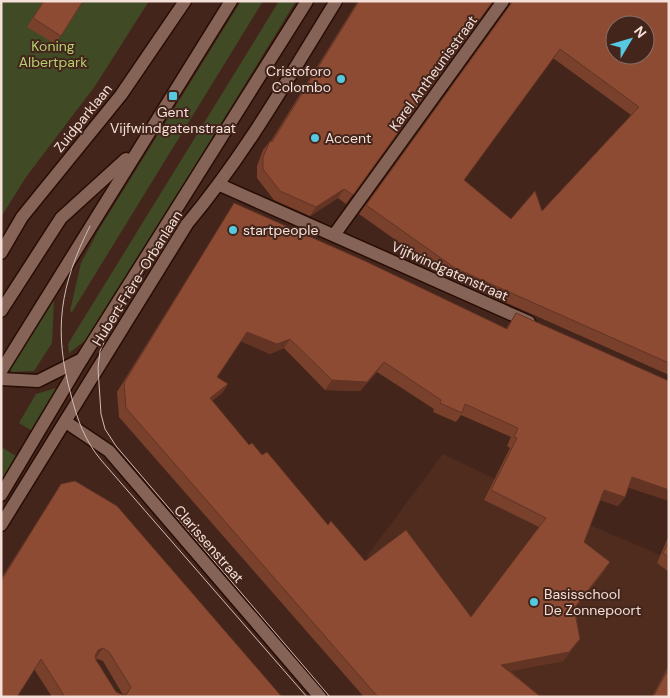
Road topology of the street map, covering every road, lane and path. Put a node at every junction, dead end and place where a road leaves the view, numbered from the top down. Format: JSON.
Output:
{"nodes":[{"id":1,"x":185,"y":1,"type":"edge"},
{"id":2,"x":231,"y":1,"type":"edge"},
{"id":3,"x":307,"y":1,"type":"edge"},
{"id":4,"x":336,"y":1,"type":"edge"},
{"id":5,"x":503,"y":1,"type":"edge"},
{"id":6,"x":138,"y":149,"type":"junction"},
{"id":7,"x":220,"y":185,"type":"junction"},
{"id":8,"x":334,"y":235,"type":"junction"},
{"id":9,"x":1,"y":253,"type":"edge"},
{"id":10,"x":1,"y":311,"type":"edge"},
{"id":11,"x":542,"y":328,"type":"edge"},
{"id":12,"x":82,"y":360,"type":"junction"},
{"id":13,"x":1,"y":371,"type":"edge"},
{"id":14,"x":1,"y":379,"type":"edge"},
{"id":15,"x":66,"y":422,"type":"junction"},
{"id":16,"x":1,"y":495,"type":"edge"},
{"id":17,"x":1,"y":525,"type":"edge"},
{"id":18,"x":320,"y":697,"type":"edge"}],
"edges":[{"from":1,"to":9,"type":"street","name":"Zuidparklaan"},
{"from":2,"to":6,"type":"street"},
{"from":3,"to":12,"type":"street"},
{"from":4,"to":7,"type":"street","name":"Hubert Frère-Orbanlaan"},
{"from":5,"to":8,"type":"street","name":"Karel Antheunisstraat"},
{"from":6,"to":10,"type":"street"},
{"from":6,"to":13,"type":"street"},
{"from":7,"to":8,"type":"street","name":"Vijfwindgatenstraat"},
{"from":7,"to":15,"type":"street","name":"Hubert Frère-Orbanlaan"},
{"from":8,"to":11,"type":"street","name":"Vijfwindgatenstraat"},
{"from":12,"to":14,"type":"street"},
{"from":12,"to":16,"type":"street"},
{"from":15,"to":17,"type":"street","name":"Hubert Frère-Orbanlaan"},
{"from":15,"to":18,"type":"street","name":"Clarissenstraat"}]}
